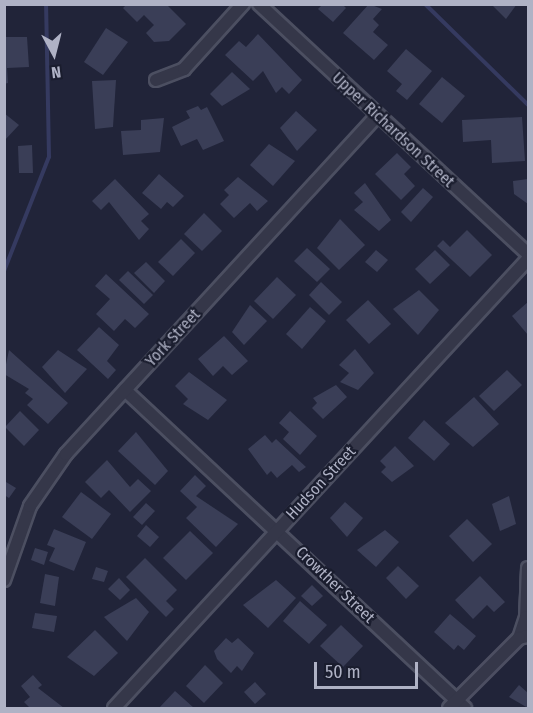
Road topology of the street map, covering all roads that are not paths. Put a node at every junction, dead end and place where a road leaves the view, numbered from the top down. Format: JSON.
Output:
{"nodes":[{"id":1,"x":243,"y":4,"type":"edge"},
{"id":2,"x":259,"y":4,"type":"edge"},
{"id":3,"x":156,"y":81,"type":"dead end"},
{"id":4,"x":377,"y":116,"type":"junction"},
{"id":5,"x":528,"y":254,"type":"edge"},
{"id":6,"x":528,"y":259,"type":"edge"},
{"id":7,"x":125,"y":390,"type":"junction"},
{"id":8,"x":278,"y":530,"type":"junction"},
{"id":9,"x":528,"y":568,"type":"edge"},
{"id":10,"x":4,"y":580,"type":"edge"},
{"id":11,"x":524,"y":637,"type":"edge"},
{"id":12,"x":456,"y":706,"type":"edge"},
{"id":13,"x":114,"y":708,"type":"edge"}],
"edges":[{"from":1,"to":3,"type":"street"},
{"from":2,"to":4,"type":"street","name":"Upper Richardson Street"},
{"from":4,"to":5,"type":"street","name":"Upper Richardson Street"},
{"from":4,"to":7,"type":"street","name":"York Street"},
{"from":6,"to":8,"type":"street","name":"Hudson Street"},
{"from":7,"to":8,"type":"street","name":"Crowther Street"},
{"from":7,"to":10,"type":"street","name":"York Street"},
{"from":8,"to":12,"type":"street","name":"Crowther Street"},
{"from":8,"to":13,"type":"street","name":"Hudson Street"},
{"from":9,"to":11,"type":"street"},
{"from":11,"to":12,"type":"street"}]}
